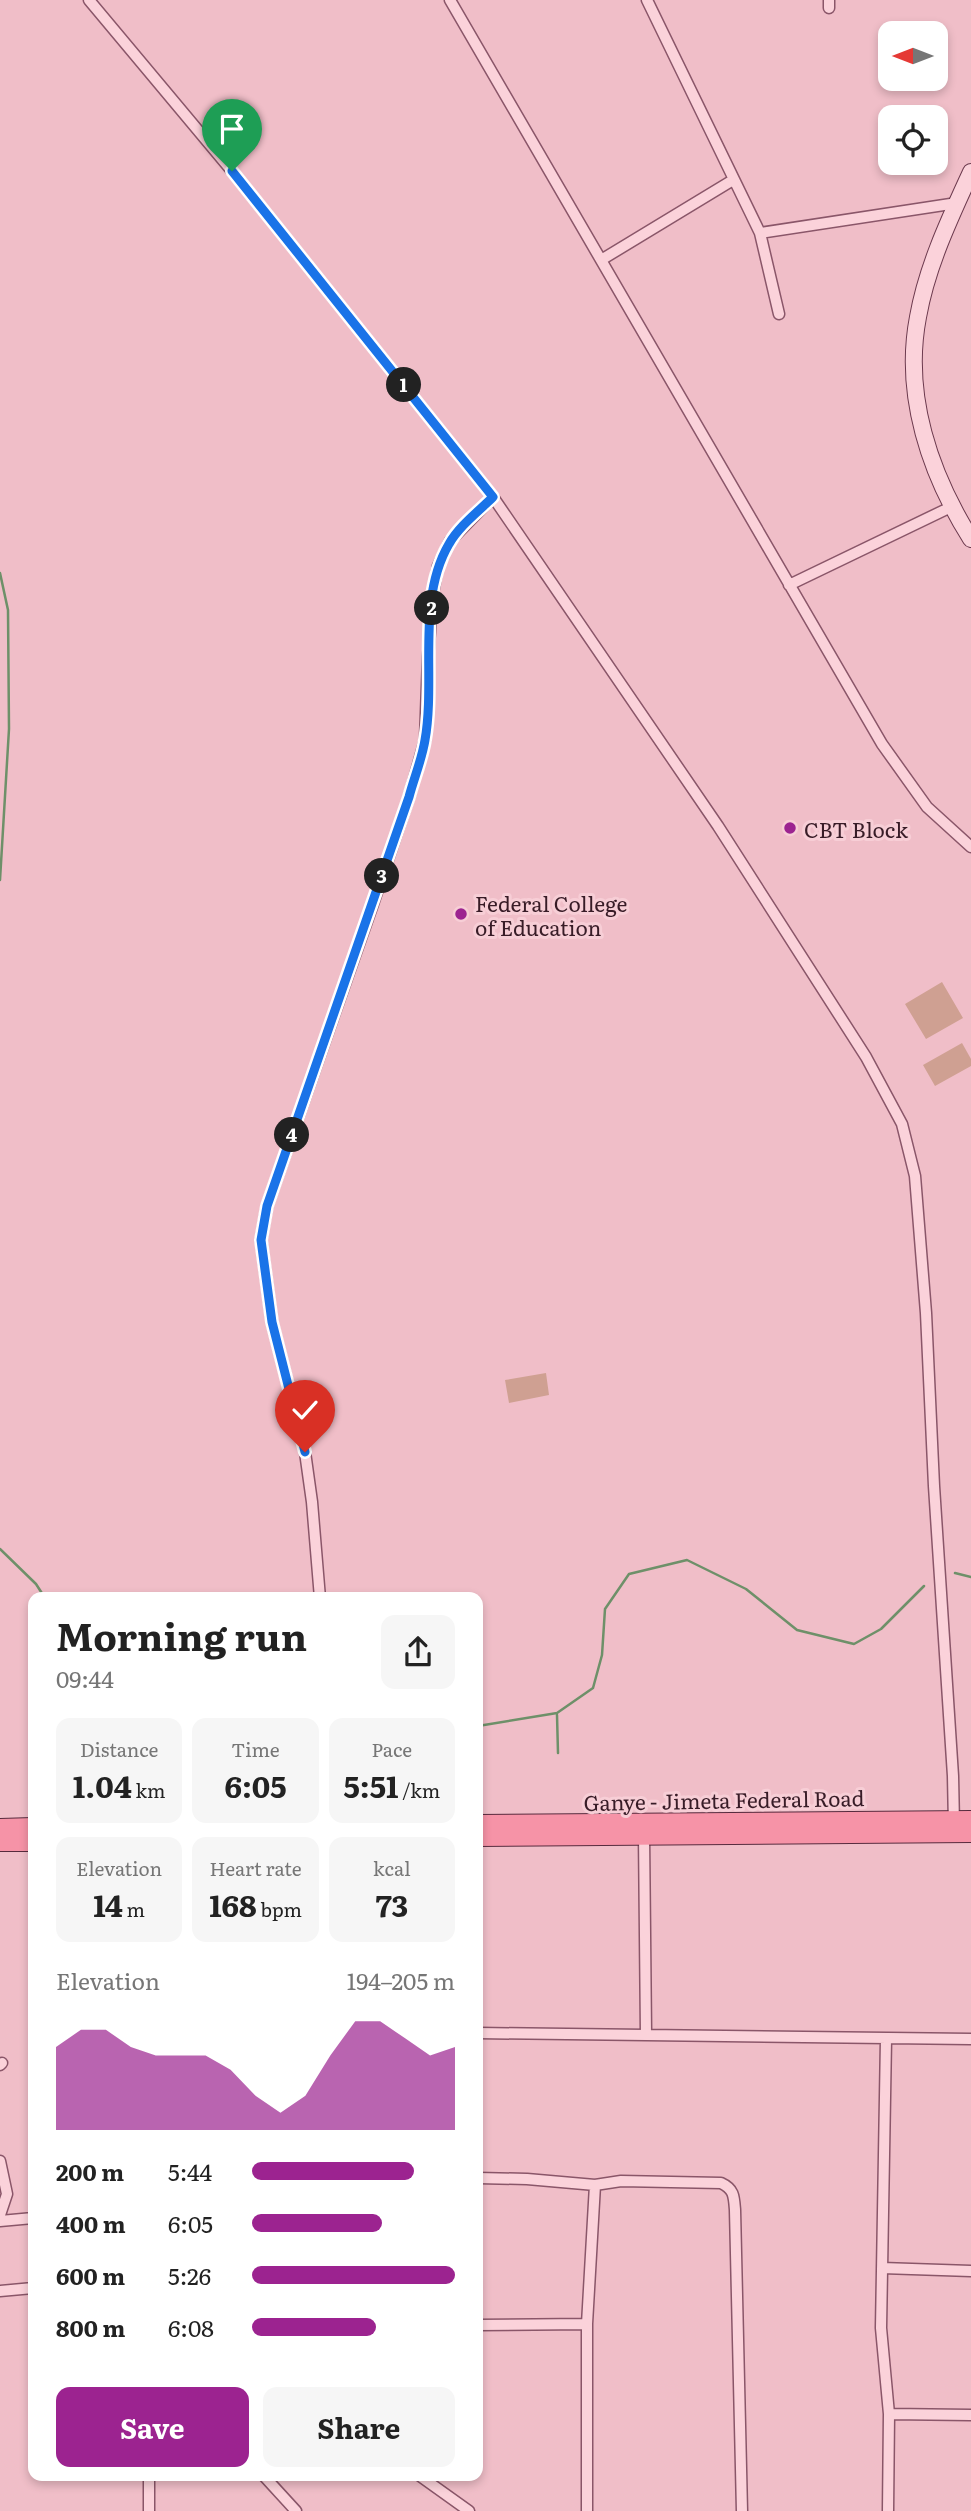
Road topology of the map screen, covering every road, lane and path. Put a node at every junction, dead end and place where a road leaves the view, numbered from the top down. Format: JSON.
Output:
{"nodes":[{"id":1,"x":89,"y":0,"type":"edge"},
{"id":2,"x":450,"y":0,"type":"edge"},
{"id":3,"x":647,"y":0,"type":"edge"},
{"id":4,"x":971,"y":172,"type":"edge"},
{"id":5,"x":733,"y":180,"type":"junction"},
{"id":6,"x":957,"y":203,"type":"junction"},
{"id":7,"x":760,"y":233,"type":"junction"},
{"id":8,"x":601,"y":260,"type":"junction"},
{"id":9,"x":779,"y":314,"type":"dead end"},
{"id":10,"x":493,"y":497,"type":"junction"},
{"id":11,"x":951,"y":507,"type":"junction"},
{"id":12,"x":971,"y":539,"type":"edge"},
{"id":13,"x":789,"y":584,"type":"junction"},
{"id":14,"x":971,"y":847,"type":"edge"},
{"id":15,"x":319,"y":1592,"type":"edge"},
{"id":16,"x":483,"y":1824,"type":"edge"},
{"id":17,"x":962,"y":1826,"type":"edge"},
{"id":18,"x":28,"y":1827,"type":"edge"},
{"id":19,"x":0,"y":1828,"type":"edge"},
{"id":20,"x":644,"y":1835,"type":"junction"},
{"id":21,"x":483,"y":1837,"type":"edge"},
{"id":22,"x":0,"y":1842,"type":"edge"},
{"id":23,"x":28,"y":1842,"type":"edge"},
{"id":24,"x":483,"y":2033,"type":"edge"},
{"id":25,"x":646,"y":2034,"type":"junction"},
{"id":26,"x":886,"y":2039,"type":"junction"},
{"id":27,"x":971,"y":2039,"type":"edge"},
{"id":28,"x":0,"y":2161,"type":"edge"},
{"id":29,"x":483,"y":2178,"type":"edge"},
{"id":30,"x":595,"y":2185,"type":"junction"},
{"id":31,"x":0,"y":2218,"type":"edge"},
{"id":32,"x":28,"y":2218,"type":"edge"},
{"id":33,"x":882,"y":2268,"type":"junction"},
{"id":34,"x":971,"y":2271,"type":"edge"},
{"id":35,"x":28,"y":2288,"type":"edge"},
{"id":36,"x":0,"y":2291,"type":"edge"},
{"id":37,"x":587,"y":2324,"type":"junction"},
{"id":38,"x":483,"y":2325,"type":"edge"},
{"id":39,"x":889,"y":2414,"type":"junction"},
{"id":40,"x":971,"y":2415,"type":"edge"},
{"id":41,"x":149,"y":2481,"type":"edge"},
{"id":42,"x":269,"y":2481,"type":"edge"},
{"id":43,"x":427,"y":2481,"type":"edge"},
{"id":44,"x":149,"y":2511,"type":"edge"},
{"id":45,"x":296,"y":2511,"type":"edge"},
{"id":46,"x":469,"y":2511,"type":"edge"},
{"id":47,"x":587,"y":2511,"type":"edge"},
{"id":48,"x":742,"y":2511,"type":"edge"},
{"id":49,"x":888,"y":2511,"type":"edge"}],
"edges":[{"from":1,"to":10,"type":"street"},
{"from":2,"to":8,"type":"street"},
{"from":3,"to":5,"type":"street"},
{"from":4,"to":6,"type":"main road"},
{"from":5,"to":7,"type":"street"},
{"from":5,"to":8,"type":"street"},
{"from":6,"to":7,"type":"street"},
{"from":6,"to":11,"type":"main road"},
{"from":7,"to":9,"type":"street"},
{"from":8,"to":13,"type":"street"},
{"from":10,"to":15,"type":"street"},
{"from":10,"to":17,"type":"street"},
{"from":11,"to":12,"type":"main road"},
{"from":11,"to":13,"type":"street"},
{"from":13,"to":14,"type":"street"},
{"from":16,"to":17,"type":"main road","name":"Ganye - Jimeta Federal Road"},
{"from":17,"to":20,"type":"main road","name":"Ganye - Jimeta Federal Road"},
{"from":18,"to":19,"type":"main road"},
{"from":20,"to":21,"type":"main road","name":"Ganye - Jimeta Federal Road"},
{"from":20,"to":25,"type":"street"},
{"from":22,"to":23,"type":"main road"},
{"from":24,"to":25,"type":"street"},
{"from":25,"to":26,"type":"street"},
{"from":26,"to":27,"type":"street"},
{"from":26,"to":33,"type":"street"},
{"from":28,"to":31,"type":"street"},
{"from":29,"to":30,"type":"street"},
{"from":30,"to":37,"type":"street"},
{"from":30,"to":48,"type":"street"},
{"from":31,"to":32,"type":"street"},
{"from":33,"to":34,"type":"street"},
{"from":33,"to":39,"type":"street"},
{"from":35,"to":36,"type":"street"},
{"from":37,"to":38,"type":"street"},
{"from":37,"to":47,"type":"street"},
{"from":39,"to":40,"type":"street"},
{"from":39,"to":49,"type":"street"},
{"from":41,"to":44,"type":"street"},
{"from":42,"to":45,"type":"street"},
{"from":43,"to":46,"type":"street"}]}
